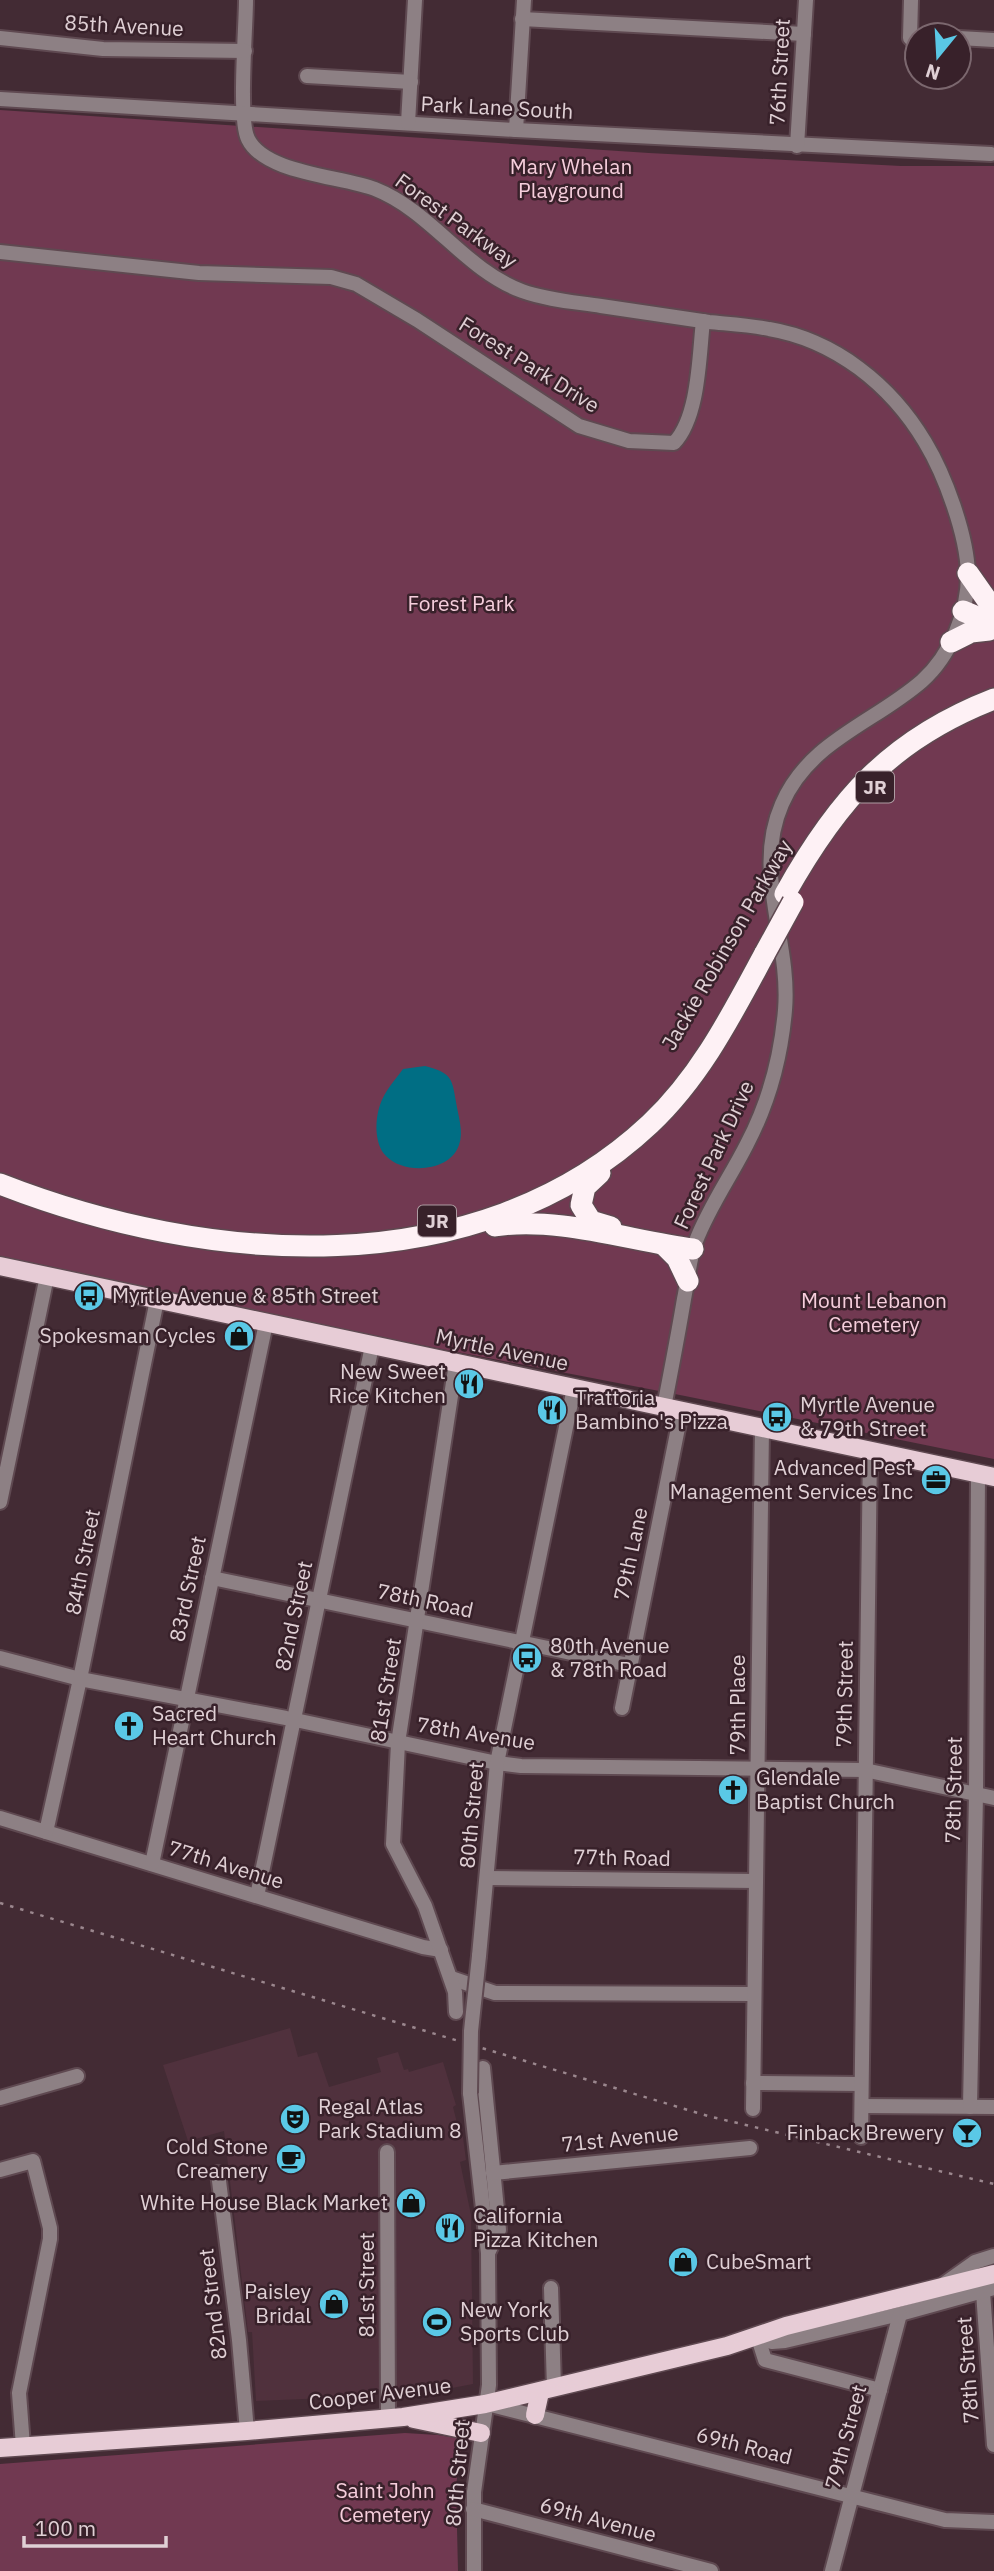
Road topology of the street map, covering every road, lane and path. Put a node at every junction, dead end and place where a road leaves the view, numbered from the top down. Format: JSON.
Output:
{"nodes":[{"id":1,"x":246,"y":0,"type":"edge"},
{"id":2,"x":415,"y":0,"type":"edge"},
{"id":3,"x":523,"y":0,"type":"edge"},
{"id":4,"x":806,"y":0,"type":"edge"},
{"id":5,"x":911,"y":0,"type":"edge"},
{"id":6,"x":522,"y":19,"type":"junction"},
{"id":7,"x":910,"y":21,"type":"edge"},
{"id":8,"x":804,"y":34,"type":"junction"},
{"id":9,"x":0,"y":38,"type":"edge"},
{"id":10,"x":973,"y":39,"type":"edge"},
{"id":11,"x":994,"y":40,"type":"edge"},
{"id":12,"x":245,"y":51,"type":"junction"},
{"id":13,"x":307,"y":76,"type":"dead end"},
{"id":14,"x":411,"y":82,"type":"junction"},
{"id":15,"x":0,"y":99,"type":"edge"},
{"id":16,"x":244,"y":114,"type":"junction"},
{"id":17,"x":408,"y":123,"type":"junction"},
{"id":18,"x":516,"y":130,"type":"junction"},
{"id":19,"x":797,"y":146,"type":"junction"},
{"id":20,"x":991,"y":154,"type":"dead end"},
{"id":21,"x":0,"y":252,"type":"edge"},
{"id":22,"x":704,"y":321,"type":"junction"},
{"id":23,"x":968,"y":573,"type":"junction"},
{"id":24,"x":961,"y":615,"type":"junction"},
{"id":25,"x":993,"y":624,"type":"edge"},
{"id":26,"x":951,"y":642,"type":"junction"},
{"id":27,"x":994,"y":689,"type":"edge"},
{"id":28,"x":994,"y":699,"type":"edge"},
{"id":29,"x":994,"y":712,"type":"edge"},
{"id":30,"x":949,"y":719,"type":"junction"},
{"id":31,"x":789,"y":898,"type":"junction"},
{"id":32,"x":762,"y":946,"type":"junction"},
{"id":33,"x":651,"y":1123,"type":"junction"},
{"id":34,"x":0,"y":1170,"type":"edge"},
{"id":35,"x":0,"y":1184,"type":"edge"},
{"id":36,"x":451,"y":1231,"type":"junction"},
{"id":37,"x":664,"y":1245,"type":"junction"},
{"id":38,"x":694,"y":1245,"type":"junction"},
{"id":39,"x":5,"y":1270,"type":"edge"},
{"id":40,"x":47,"y":1276,"type":"junction"},
{"id":41,"x":688,"y":1281,"type":"junction"},
{"id":42,"x":158,"y":1300,"type":"junction"},
{"id":43,"x":266,"y":1323,"type":"junction"},
{"id":44,"x":372,"y":1346,"type":"junction"},
{"id":45,"x":456,"y":1363,"type":"junction"},
{"id":46,"x":574,"y":1388,"type":"junction"},
{"id":47,"x":671,"y":1408,"type":"junction"},
{"id":48,"x":762,"y":1428,"type":"junction"},
{"id":49,"x":870,"y":1451,"type":"junction"},
{"id":50,"x":986,"y":1475,"type":"edge"},
{"id":51,"x":0,"y":1502,"type":"edge"},
{"id":52,"x":212,"y":1578,"type":"junction"},
{"id":53,"x":319,"y":1601,"type":"junction"},
{"id":54,"x":417,"y":1621,"type":"junction"},
{"id":55,"x":521,"y":1643,"type":"junction"},
{"id":56,"x":0,"y":1658,"type":"edge"},
{"id":57,"x":629,"y":1665,"type":"junction"},
{"id":58,"x":80,"y":1679,"type":"junction"},
{"id":59,"x":186,"y":1699,"type":"junction"},
{"id":60,"x":622,"y":1708,"type":"dead end"},
{"id":61,"x":293,"y":1719,"type":"junction"},
{"id":62,"x":398,"y":1743,"type":"junction"},
{"id":63,"x":497,"y":1763,"type":"junction"},
{"id":64,"x":758,"y":1768,"type":"junction"},
{"id":65,"x":865,"y":1770,"type":"junction"},
{"id":66,"x":976,"y":1794,"type":"junction"},
{"id":67,"x":994,"y":1798,"type":"edge"},
{"id":68,"x":0,"y":1818,"type":"edge"},
{"id":69,"x":46,"y":1832,"type":"junction"},
{"id":70,"x":152,"y":1864,"type":"junction"},
{"id":71,"x":487,"y":1878,"type":"junction"},
{"id":72,"x":756,"y":1881,"type":"junction"},
{"id":73,"x":257,"y":1896,"type":"junction"},
{"id":74,"x":441,"y":1950,"type":"junction"},
{"id":75,"x":451,"y":1978,"type":"junction"},
{"id":76,"x":754,"y":1994,"type":"junction"},
{"id":77,"x":456,"y":2012,"type":"dead end"},
{"id":78,"x":483,"y":2068,"type":"dead end"},
{"id":79,"x":77,"y":2076,"type":"dead end"},
{"id":80,"x":753,"y":2083,"type":"junction"},
{"id":81,"x":862,"y":2084,"type":"junction"},
{"id":82,"x":0,"y":2098,"type":"edge"},
{"id":83,"x":862,"y":2106,"type":"junction"},
{"id":84,"x":970,"y":2107,"type":"junction"},
{"id":85,"x":994,"y":2107,"type":"edge"},
{"id":86,"x":753,"y":2109,"type":"dead end"},
{"id":87,"x":861,"y":2137,"type":"dead end"},
{"id":88,"x":750,"y":2148,"type":"dead end"},
{"id":89,"x":387,"y":2152,"type":"dead end"},
{"id":90,"x":0,"y":2170,"type":"edge"},
{"id":91,"x":218,"y":2173,"type":"dead end"},
{"id":92,"x":493,"y":2173,"type":"junction"},
{"id":93,"x":488,"y":2252,"type":"junction"},
{"id":94,"x":994,"y":2256,"type":"edge"},
{"id":95,"x":994,"y":2274,"type":"edge"},
{"id":96,"x":551,"y":2288,"type":"dead end"},
{"id":97,"x":989,"y":2290,"type":"edge"},
{"id":98,"x":933,"y":2291,"type":"junction"},
{"id":99,"x":900,"y":2314,"type":"junction"},
{"id":100,"x":758,"y":2337,"type":"junction"},
{"id":101,"x":547,"y":2390,"type":"junction"},
{"id":102,"x":880,"y":2390,"type":"junction"},
{"id":103,"x":485,"y":2404,"type":"junction"},
{"id":104,"x":535,"y":2415,"type":"junction"},
{"id":105,"x":396,"y":2417,"type":"junction"},
{"id":106,"x":247,"y":2431,"type":"junction"},
{"id":107,"x":481,"y":2433,"type":"junction"},
{"id":108,"x":994,"y":2445,"type":"edge"},
{"id":109,"x":23,"y":2446,"type":"junction"},
{"id":110,"x":0,"y":2448,"type":"edge"},
{"id":111,"x":852,"y":2495,"type":"junction"},
{"id":112,"x":473,"y":2509,"type":"junction"},
{"id":113,"x":994,"y":2522,"type":"edge"},
{"id":114,"x":474,"y":2571,"type":"edge"},
{"id":115,"x":712,"y":2571,"type":"edge"},
{"id":116,"x":832,"y":2571,"type":"edge"}],
"edges":[{"from":1,"to":12,"type":"street","name":"Forest Parkway"},
{"from":2,"to":14,"type":"street"},
{"from":3,"to":6,"type":"street"},
{"from":4,"to":8,"type":"street","name":"76th Street"},
{"from":5,"to":7,"type":"street"},
{"from":6,"to":8,"type":"street"},
{"from":6,"to":18,"type":"street"},
{"from":8,"to":19,"type":"street","name":"76th Street"},
{"from":9,"to":12,"type":"street","name":"85th Avenue"},
{"from":10,"to":11,"type":"street"},
{"from":12,"to":16,"type":"street","name":"Forest Parkway"},
{"from":13,"to":14,"type":"street"},
{"from":14,"to":17,"type":"street"},
{"from":15,"to":16,"type":"street","name":"Park Lane South"},
{"from":16,"to":17,"type":"street","name":"Park Lane South"},
{"from":16,"to":22,"type":"street","name":"Forest Parkway"},
{"from":17,"to":18,"type":"street","name":"Park Lane South"},
{"from":18,"to":19,"type":"street","name":"Park Lane South"},
{"from":19,"to":20,"type":"street","name":"Park Lane South"},
{"from":21,"to":22,"type":"street","name":"Forest Park Drive"},
{"from":22,"to":23,"type":"street","name":"Forest Park Drive"},
{"from":23,"to":24,"type":"street","name":"Forest Park Drive"},
{"from":23,"to":25,"type":"highway"},
{"from":24,"to":25,"type":"highway"},
{"from":24,"to":26,"type":"street","name":"Forest Park Drive"},
{"from":25,"to":26,"type":"highway"},
{"from":26,"to":38,"type":"street","name":"Forest Park Drive"},
{"from":27,"to":30,"type":"highway"},
{"from":28,"to":30,"type":"highway","name":"Jackie Robinson Parkway","number":"JR"},
{"from":29,"to":31,"type":"highway","name":"Jackie Robinson Parkway","number":"JR"},
{"from":30,"to":31,"type":"highway","name":"Jackie Robinson Parkway","number":"JR"},
{"from":31,"to":32,"type":"highway","name":"Jackie Robinson Parkway","number":"JR","bridge":true},
{"from":32,"to":33,"type":"highway","name":"Jackie Robinson Parkway","number":"JR"},
{"from":32,"to":34,"type":"highway","name":"Jackie Robinson Parkway","number":"JR"},
{"from":33,"to":36,"type":"highway","name":"Jackie Robinson Parkway","number":"JR"},
{"from":33,"to":38,"type":"highway"},
{"from":35,"to":36,"type":"highway","name":"Jackie Robinson Parkway","number":"JR"},
{"from":36,"to":37,"type":"highway"},
{"from":37,"to":38,"type":"highway"},
{"from":37,"to":41,"type":"highway"},
{"from":38,"to":41,"type":"street","name":"Forest Park Drive"},
{"from":39,"to":40,"type":"main road","name":"Myrtle Avenue"},
{"from":40,"to":42,"type":"main road","name":"Myrtle Avenue"},
{"from":40,"to":51,"type":"street"},
{"from":41,"to":47,"type":"street","name":"Forest Park Drive"},
{"from":42,"to":43,"type":"main road","name":"Myrtle Avenue"},
{"from":42,"to":58,"type":"street","name":"84th Street"},
{"from":43,"to":44,"type":"main road","name":"Myrtle Avenue"},
{"from":43,"to":52,"type":"street","name":"83rd Street"},
{"from":44,"to":45,"type":"main road","name":"Myrtle Avenue"},
{"from":44,"to":53,"type":"street","name":"82nd Street"},
{"from":45,"to":46,"type":"main road","name":"Myrtle Avenue"},
{"from":45,"to":54,"type":"street","name":"81st Street"},
{"from":46,"to":47,"type":"main road","name":"Myrtle Avenue"},
{"from":46,"to":55,"type":"street","name":"80th Street"},
{"from":47,"to":48,"type":"main road","name":"Myrtle Avenue"},
{"from":47,"to":57,"type":"street","name":"79th Lane"},
{"from":48,"to":49,"type":"main road","name":"Myrtle Avenue"},
{"from":48,"to":64,"type":"street","name":"79th Place"},
{"from":49,"to":50,"type":"main road","name":"Myrtle Avenue"},
{"from":49,"to":65,"type":"street","name":"79th Street"},
{"from":50,"to":66,"type":"street","name":"78th Street"},
{"from":52,"to":53,"type":"street","name":"78th Road"},
{"from":52,"to":59,"type":"street","name":"83rd Street"},
{"from":53,"to":54,"type":"street","name":"78th Road"},
{"from":53,"to":61,"type":"street","name":"82nd Street"},
{"from":54,"to":55,"type":"street","name":"78th Road"},
{"from":54,"to":62,"type":"street","name":"81st Street"},
{"from":55,"to":57,"type":"street","name":"78th Road"},
{"from":55,"to":63,"type":"street","name":"80th Street"},
{"from":56,"to":58,"type":"street","name":"78th Avenue"},
{"from":57,"to":60,"type":"street","name":"79th Lane"},
{"from":58,"to":59,"type":"street","name":"78th Avenue"},
{"from":58,"to":69,"type":"street","name":"84th Street"},
{"from":59,"to":61,"type":"street","name":"78th Avenue"},
{"from":59,"to":70,"type":"street","name":"83rd Street"},
{"from":61,"to":62,"type":"street","name":"78th Avenue"},
{"from":61,"to":73,"type":"street","name":"82nd Street"},
{"from":62,"to":63,"type":"street","name":"78th Avenue"},
{"from":62,"to":74,"type":"street","name":"81st Street"},
{"from":63,"to":64,"type":"street","name":"78th Avenue"},
{"from":63,"to":71,"type":"street","name":"80th Street"},
{"from":64,"to":65,"type":"street","name":"78th Avenue"},
{"from":64,"to":72,"type":"street","name":"79th Place"},
{"from":65,"to":66,"type":"street","name":"78th Avenue"},
{"from":65,"to":81,"type":"street","name":"79th Street"},
{"from":66,"to":67,"type":"street","name":"78th Avenue"},
{"from":66,"to":84,"type":"street","name":"78th Street"},
{"from":68,"to":69,"type":"street","name":"77th Avenue"},
{"from":69,"to":70,"type":"street","name":"77th Avenue"},
{"from":70,"to":73,"type":"street","name":"77th Avenue"},
{"from":71,"to":72,"type":"street","name":"77th Road"},
{"from":71,"to":93,"type":"street","name":"80th Street","bridge":true},
{"from":72,"to":76,"type":"street","name":"79th Place"},
{"from":73,"to":74,"type":"street","name":"77th Avenue"},
{"from":74,"to":75,"type":"street","name":"81st Street"},
{"from":75,"to":76,"type":"street"},
{"from":75,"to":77,"type":"street","name":"81st Street"},
{"from":76,"to":80,"type":"street","name":"79th Place"},
{"from":78,"to":92,"type":"street","name":"80th Street"},
{"from":79,"to":82,"type":"street"},
{"from":80,"to":81,"type":"street"},
{"from":80,"to":86,"type":"street","name":"79th Place"},
{"from":81,"to":83,"type":"street","name":"79th Street"},
{"from":83,"to":84,"type":"street"},
{"from":83,"to":87,"type":"street","name":"79th Street"},
{"from":84,"to":85,"type":"street"},
{"from":88,"to":92,"type":"street","name":"71st Avenue"},
{"from":89,"to":105,"type":"street","name":"81st Street"},
{"from":90,"to":109,"type":"street"},
{"from":91,"to":106,"type":"street","name":"82nd Street"},
{"from":92,"to":93,"type":"street","name":"80th Street"},
{"from":93,"to":103,"type":"street","name":"80th Street"},
{"from":94,"to":98,"type":"street","name":"Cooper Avenue"},
{"from":95,"to":98,"type":"main road","name":"Cooper Avenue"},
{"from":96,"to":101,"type":"street"},
{"from":97,"to":99,"type":"street","name":"Cooper Avenue"},
{"from":97,"to":108,"type":"street","name":"78th Street"},
{"from":98,"to":100,"type":"main road","name":"Cooper Avenue"},
{"from":99,"to":100,"type":"street","name":"Cooper Avenue"},
{"from":99,"to":102,"type":"street","name":"79th Street"},
{"from":100,"to":101,"type":"main road","name":"Cooper Avenue"},
{"from":100,"to":102,"type":"street"},
{"from":101,"to":103,"type":"main road","name":"Cooper Avenue"},
{"from":101,"to":104,"type":"main road"},
{"from":102,"to":111,"type":"street","name":"79th Street"},
{"from":103,"to":104,"type":"street","name":"69th Road"},
{"from":103,"to":105,"type":"main road","name":"Cooper Avenue"},
{"from":103,"to":107,"type":"street","name":"80th Street"},
{"from":104,"to":111,"type":"street","name":"69th Road"},
{"from":105,"to":106,"type":"main road","name":"Cooper Avenue"},
{"from":105,"to":107,"type":"main road"},
{"from":106,"to":109,"type":"main road","name":"Cooper Avenue"},
{"from":107,"to":112,"type":"street","name":"80th Street"},
{"from":109,"to":110,"type":"main road","name":"Cooper Avenue"},
{"from":111,"to":113,"type":"street","name":"69th Road"},
{"from":111,"to":116,"type":"street","name":"79th Street"},
{"from":112,"to":114,"type":"street","name":"80th Street"},
{"from":112,"to":115,"type":"street","name":"69th Avenue"}]}
